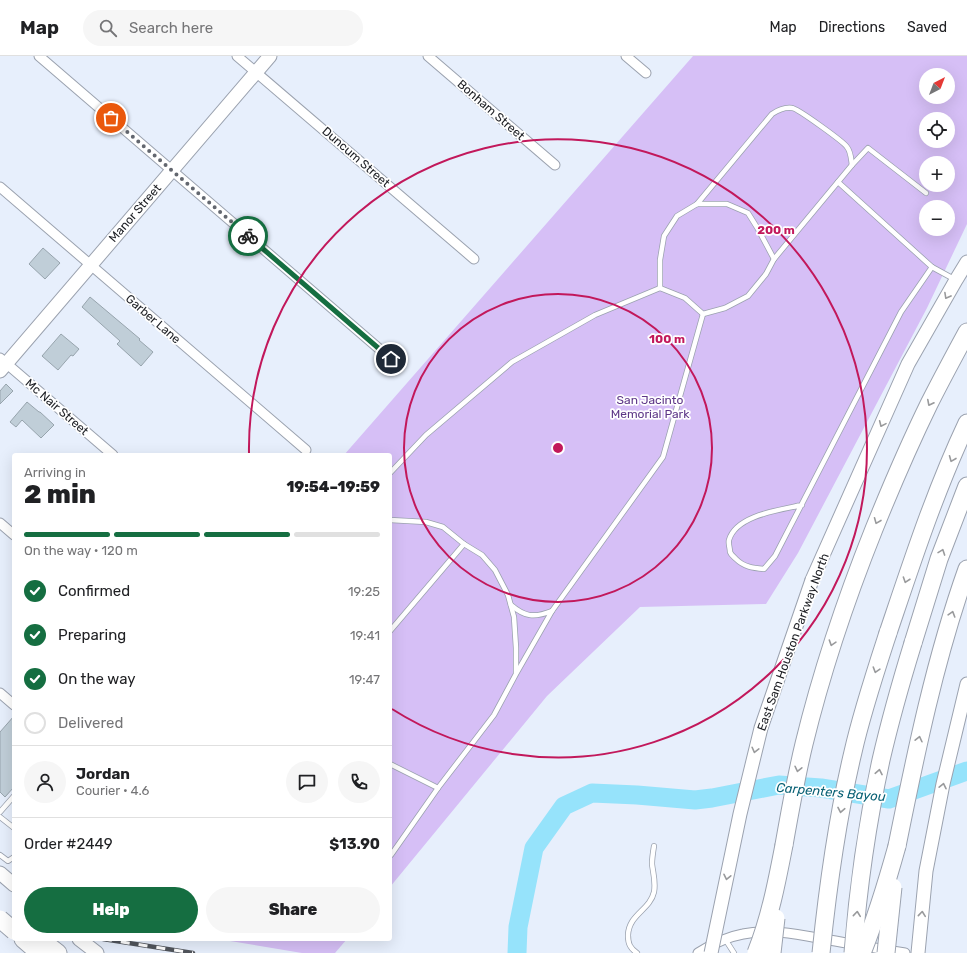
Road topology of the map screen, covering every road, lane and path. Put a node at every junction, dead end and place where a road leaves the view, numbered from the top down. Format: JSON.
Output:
{"nodes":[{"id":1,"x":39,"y":56,"type":"edge"},
{"id":2,"x":237,"y":56,"type":"edge"},
{"id":3,"x":270,"y":56,"type":"edge"},
{"id":4,"x":428,"y":56,"type":"edge"},
{"id":5,"x":626,"y":56,"type":"edge"},
{"id":6,"x":256,"y":72,"type":"junction"},
{"id":7,"x":646,"y":73,"type":"dead end"},
{"id":8,"x":555,"y":165,"type":"dead end"},
{"id":9,"x":852,"y":165,"type":"junction"},
{"id":10,"x":172,"y":170,"type":"junction"},
{"id":11,"x":838,"y":182,"type":"junction"},
{"id":12,"x":0,"y":187,"type":"edge"},
{"id":13,"x":926,"y":193,"type":"dead end"},
{"id":14,"x":697,"y":204,"type":"junction"},
{"id":15,"x":474,"y":259,"type":"dead end"},
{"id":16,"x":774,"y":259,"type":"junction"},
{"id":17,"x":967,"y":262,"type":"edge"},
{"id":18,"x":91,"y":265,"type":"junction"},
{"id":19,"x":932,"y":268,"type":"junction"},
{"id":20,"x":956,"y":280,"type":"junction"},
{"id":21,"x":660,"y":288,"type":"junction"},
{"id":22,"x":703,"y":314,"type":"junction"},
{"id":23,"x":967,"y":332,"type":"edge"},
{"id":24,"x":391,"y":359,"type":"dead end"},
{"id":25,"x":2,"y":364,"type":"edge"},
{"id":26,"x":967,"y":423,"type":"edge"},
{"id":27,"x":306,"y":450,"type":"dead end"},
{"id":28,"x":111,"y":453,"type":"edge"},
{"id":29,"x":392,"y":471,"type":"edge"},
{"id":30,"x":967,"y":486,"type":"edge"},
{"id":31,"x":802,"y":505,"type":"junction"},
{"id":32,"x":392,"y":520,"type":"edge"},
{"id":33,"x":0,"y":523,"type":"edge"},
{"id":34,"x":12,"y":533,"type":"edge"},
{"id":35,"x":464,"y":544,"type":"junction"},
{"id":36,"x":967,"y":569,"type":"edge"},
{"id":37,"x":511,"y":605,"type":"junction"},
{"id":38,"x":552,"y":611,"type":"junction"},
{"id":39,"x":392,"y":630,"type":"edge"},
{"id":40,"x":516,"y":674,"type":"junction"},
{"id":41,"x":967,"y":684,"type":"edge"},
{"id":42,"x":0,"y":693,"type":"edge"},
{"id":43,"x":12,"y":703,"type":"edge"},
{"id":44,"x":392,"y":765,"type":"edge"},
{"id":45,"x":438,"y":788,"type":"junction"},
{"id":46,"x":12,"y":798,"type":"edge"},
{"id":47,"x":0,"y":812,"type":"edge"},
{"id":48,"x":0,"y":817,"type":"edge"},
{"id":49,"x":12,"y":826,"type":"edge"},
{"id":50,"x":784,"y":845,"type":"junction"},
{"id":51,"x":654,"y":846,"type":"dead end"},
{"id":52,"x":897,"y":846,"type":"junction"},
{"id":53,"x":392,"y":853,"type":"edge"},
{"id":54,"x":0,"y":855,"type":"edge"},
{"id":55,"x":12,"y":858,"type":"edge"},
{"id":56,"x":0,"y":873,"type":"edge"},
{"id":57,"x":12,"y":883,"type":"edge"},
{"id":58,"x":0,"y":910,"type":"edge"},
{"id":59,"x":0,"y":918,"type":"edge"},
{"id":60,"x":12,"y":919,"type":"edge"},
{"id":61,"x":12,"y":929,"type":"edge"},
{"id":62,"x":725,"y":939,"type":"junction"},
{"id":63,"x":25,"y":941,"type":"edge"},
{"id":64,"x":43,"y":941,"type":"edge"},
{"id":65,"x":82,"y":941,"type":"edge"},
{"id":66,"x":39,"y":953,"type":"edge"},
{"id":67,"x":58,"y":953,"type":"edge"},
{"id":68,"x":97,"y":953,"type":"edge"},
{"id":69,"x":637,"y":953,"type":"edge"},
{"id":70,"x":698,"y":953,"type":"edge"},
{"id":71,"x":711,"y":953,"type":"edge"},
{"id":72,"x":734,"y":953,"type":"edge"},
{"id":73,"x":756,"y":953,"type":"edge"},
{"id":74,"x":772,"y":953,"type":"edge"},
{"id":75,"x":821,"y":953,"type":"edge"},
{"id":76,"x":853,"y":953,"type":"edge"},
{"id":77,"x":862,"y":953,"type":"edge"},
{"id":78,"x":886,"y":953,"type":"edge"},
{"id":79,"x":905,"y":953,"type":"edge"},
{"id":80,"x":918,"y":953,"type":"edge"}],
"edges":[{"from":1,"to":10,"type":"street"},
{"from":2,"to":6,"type":"street","name":"Duncum Street"},
{"from":3,"to":6,"type":"main road","name":"Manor Street"},
{"from":4,"to":8,"type":"street","name":"Bonham Street"},
{"from":5,"to":7,"type":"street"},
{"from":6,"to":10,"type":"main road","name":"Manor Street"},
{"from":6,"to":15,"type":"street","name":"Duncum Street"},
{"from":9,"to":11,"type":"lane"},
{"from":9,"to":13,"type":"lane"},
{"from":9,"to":14,"type":"lane"},
{"from":10,"to":18,"type":"main road","name":"Manor Street"},
{"from":10,"to":24,"type":"street"},
{"from":11,"to":16,"type":"lane"},
{"from":11,"to":19,"type":"lane"},
{"from":12,"to":18,"type":"street","name":"Garber Lane"},
{"from":14,"to":16,"type":"lane"},
{"from":14,"to":21,"type":"lane"},
{"from":16,"to":22,"type":"lane"},
{"from":17,"to":20,"type":"main road","name":"East Sam Houston Parkway North"},
{"from":18,"to":25,"type":"main road","name":"Manor Street"},
{"from":18,"to":27,"type":"street","name":"Garber Lane"},
{"from":19,"to":20,"type":"lane"},
{"from":19,"to":31,"type":"lane"},
{"from":20,"to":71,"type":"main road","name":"East Sam Houston Parkway North","one_way":true,"bridge":true},
{"from":21,"to":22,"type":"lane"},
{"from":21,"to":29,"type":"lane"},
{"from":22,"to":38,"type":"lane"},
{"from":23,"to":50,"type":"highway","one_way":true},
{"from":25,"to":28,"type":"street","name":"Mc Nair Street"},
{"from":26,"to":75,"type":"highway","one_way":true,"bridge":true},
{"from":76,"to":30,"type":"highway","one_way":true,"bridge":true},
{"from":31,"to":31,"type":"lane"},
{"from":32,"to":35,"type":"lane"},
{"from":33,"to":34,"type":"street"},
{"from":35,"to":37,"type":"lane"},
{"from":35,"to":39,"type":"lane"},
{"from":52,"to":36,"type":"highway","one_way":true},
{"from":37,"to":38,"type":"lane"},
{"from":37,"to":40,"type":"lane"},
{"from":38,"to":40,"type":"lane"},
{"from":40,"to":45,"type":"lane"},
{"from":80,"to":41,"type":"main road","one_way":true},
{"from":42,"to":43,"type":"street"},
{"from":44,"to":45,"type":"lane"},
{"from":45,"to":53,"type":"lane"},
{"from":46,"to":47,"type":"lane"},
{"from":48,"to":49,"type":"lane"},
{"from":50,"to":73,"type":"highway","bridge":true},
{"from":50,"to":74,"type":"highway","bridge":true},
{"from":51,"to":69,"type":"lane"},
{"from":52,"to":77,"type":"highway","bridge":true},
{"from":52,"to":78,"type":"highway","bridge":true},
{"from":54,"to":55,"type":"lane"},
{"from":56,"to":57,"type":"main road"},
{"from":58,"to":60,"type":"highway"},
{"from":59,"to":61,"type":"highway","bridge":true},
{"from":62,"to":70,"type":"street"},
{"from":62,"to":72,"type":"lane"},
{"from":62,"to":79,"type":"street"},
{"from":63,"to":66,"type":"highway"},
{"from":64,"to":67,"type":"highway"},
{"from":65,"to":68,"type":"main road"}]}
